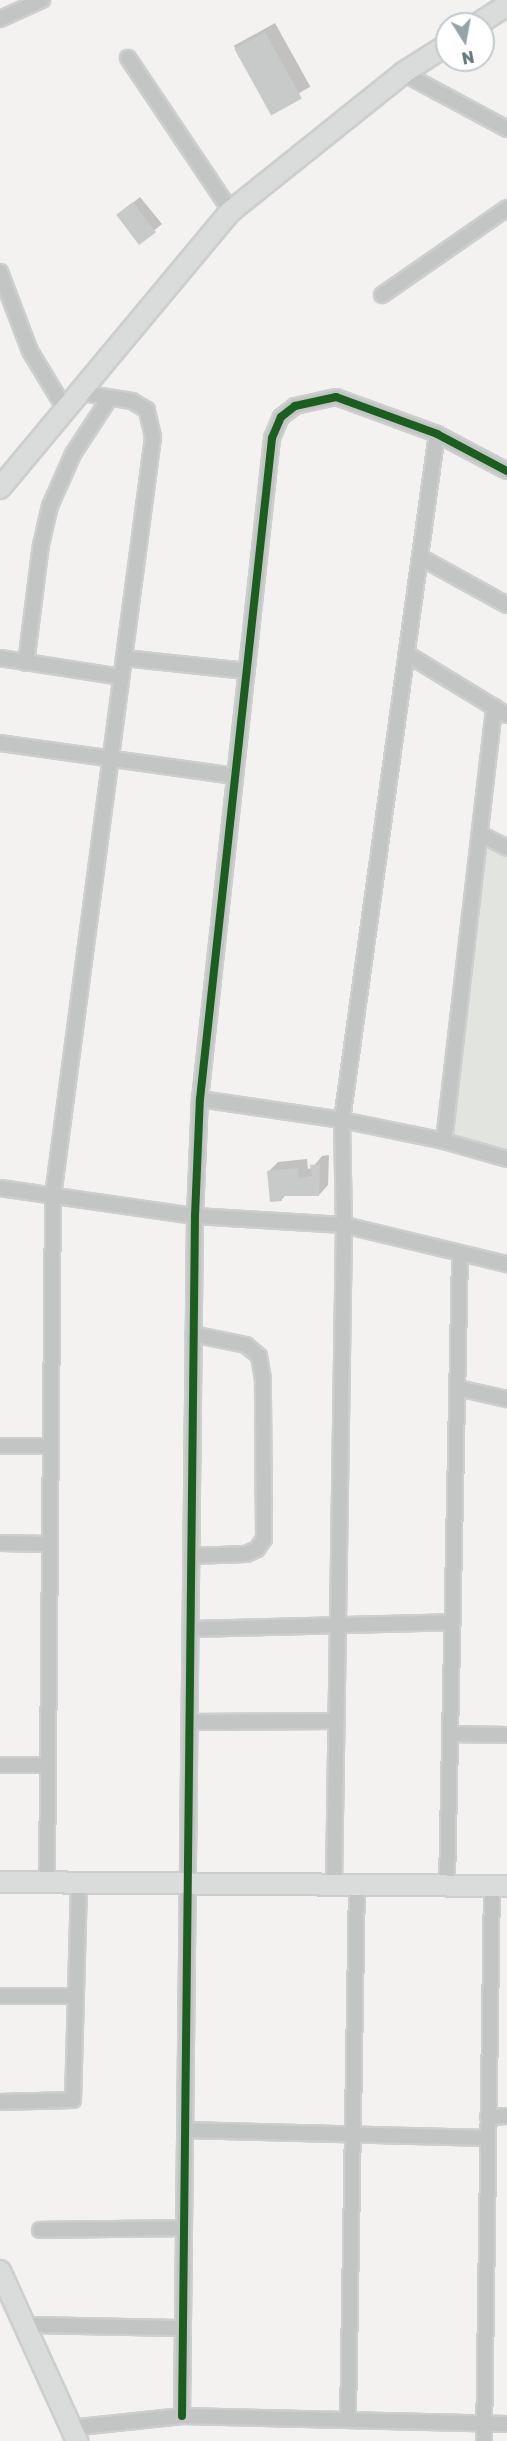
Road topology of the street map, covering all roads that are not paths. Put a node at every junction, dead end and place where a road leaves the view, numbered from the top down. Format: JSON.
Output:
{"nodes":[{"id":1,"x":42,"y":0,"type":"edge"},
{"id":2,"x":0,"y":19,"type":"edge"},
{"id":3,"x":435,"y":53,"type":"edge"},
{"id":4,"x":128,"y":58,"type":"dead end"},
{"id":5,"x":403,"y":74,"type":"junction"},
{"id":6,"x":507,"y":129,"type":"edge"},
{"id":7,"x":507,"y":208,"type":"edge"},
{"id":8,"x":231,"y":211,"type":"junction"},
{"id":9,"x":0,"y":272,"type":"edge"},
{"id":10,"x":382,"y":295,"type":"dead end"},
{"id":11,"x":82,"y":393,"type":"junction"},
{"id":12,"x":108,"y":399,"type":"junction"},
{"id":13,"x":65,"y":409,"type":"junction"},
{"id":14,"x":436,"y":434,"type":"junction"},
{"id":15,"x":507,"y":471,"type":"edge"},
{"id":16,"x":0,"y":488,"type":"edge"},
{"id":17,"x":420,"y":557,"type":"junction"},
{"id":18,"x":507,"y":606,"type":"edge"},
{"id":19,"x":407,"y":654,"type":"junction"},
{"id":20,"x":0,"y":658,"type":"edge"},
{"id":21,"x":124,"y":658,"type":"junction"},
{"id":22,"x":26,"y":663,"type":"junction"},
{"id":23,"x":246,"y":671,"type":"junction"},
{"id":24,"x":121,"y":677,"type":"junction"},
{"id":25,"x":494,"y":707,"type":"junction"},
{"id":26,"x":507,"y":715,"type":"edge"},
{"id":27,"x":0,"y":743,"type":"edge"},
{"id":28,"x":110,"y":759,"type":"junction"},
{"id":29,"x":235,"y":776,"type":"junction"},
{"id":30,"x":480,"y":834,"type":"junction"},
{"id":31,"x":507,"y":848,"type":"edge"},
{"id":32,"x":200,"y":1099,"type":"junction"},
{"id":33,"x":342,"y":1120,"type":"junction"},
{"id":34,"x":444,"y":1141,"type":"junction"},
{"id":35,"x":507,"y":1159,"type":"edge"},
{"id":36,"x":0,"y":1188,"type":"edge"},
{"id":37,"x":52,"y":1196,"type":"junction"},
{"id":38,"x":195,"y":1216,"type":"junction"},
{"id":39,"x":344,"y":1225,"type":"junction"},
{"id":40,"x":460,"y":1253,"type":"junction"},
{"id":41,"x":507,"y":1264,"type":"edge"},
{"id":42,"x":193,"y":1334,"type":"junction"},
{"id":43,"x":458,"y":1388,"type":"junction"},
{"id":44,"x":507,"y":1400,"type":"edge"},
{"id":45,"x":0,"y":1446,"type":"edge"},
{"id":46,"x":49,"y":1446,"type":"junction"},
{"id":47,"x":0,"y":1543,"type":"edge"},
{"id":48,"x":49,"y":1544,"type":"junction"},
{"id":49,"x":191,"y":1556,"type":"junction"},
{"id":50,"x":453,"y":1623,"type":"junction"},
{"id":51,"x":338,"y":1624,"type":"junction"},
{"id":52,"x":190,"y":1629,"type":"junction"},
{"id":53,"x":336,"y":1721,"type":"junction"},
{"id":54,"x":189,"y":1722,"type":"junction"},
{"id":55,"x":450,"y":1734,"type":"junction"},
{"id":56,"x":507,"y":1735,"type":"edge"},
{"id":57,"x":0,"y":1765,"type":"edge"},
{"id":58,"x":48,"y":1765,"type":"junction"},
{"id":59,"x":0,"y":1882,"type":"edge"},
{"id":60,"x":47,"y":1882,"type":"junction"},
{"id":61,"x":79,"y":1883,"type":"junction"},
{"id":62,"x":187,"y":1883,"type":"junction"},
{"id":63,"x":334,"y":1884,"type":"junction"},
{"id":64,"x":357,"y":1884,"type":"junction"},
{"id":65,"x":447,"y":1885,"type":"junction"},
{"id":66,"x":499,"y":1885,"type":"edge"},
{"id":67,"x":0,"y":1996,"type":"edge"},
{"id":68,"x":76,"y":1996,"type":"junction"},
{"id":69,"x":0,"y":2102,"type":"edge"},
{"id":70,"x":507,"y":2116,"type":"edge"},
{"id":71,"x":488,"y":2117,"type":"junction"},
{"id":72,"x":185,"y":2130,"type":"junction"},
{"id":73,"x":352,"y":2134,"type":"junction"},
{"id":74,"x":487,"y":2138,"type":"junction"},
{"id":75,"x":184,"y":2228,"type":"junction"},
{"id":76,"x":40,"y":2230,"type":"dead end"},
{"id":77,"x":0,"y":2271,"type":"edge"},
{"id":78,"x":24,"y":2325,"type":"junction"},
{"id":79,"x":183,"y":2328,"type":"junction"},
{"id":80,"x":182,"y":2416,"type":"junction"},
{"id":81,"x":348,"y":2420,"type":"junction"},
{"id":82,"x":483,"y":2424,"type":"junction"},
{"id":83,"x":507,"y":2424,"type":"edge"},
{"id":84,"x":74,"y":2434,"type":"edge"},
{"id":85,"x":484,"y":2441,"type":"edge"}],
"edges":[{"from":1,"to":2,"type":"street"},
{"from":3,"to":5,"type":"street"},
{"from":4,"to":8,"type":"street"},
{"from":5,"to":6,"type":"street"},
{"from":5,"to":8,"type":"street"},
{"from":7,"to":10,"type":"street"},
{"from":8,"to":11,"type":"street"},
{"from":9,"to":13,"type":"street"},
{"from":11,"to":12,"type":"street"},
{"from":11,"to":13,"type":"street"},
{"from":12,"to":21,"type":"street"},
{"from":12,"to":22,"type":"street"},
{"from":13,"to":16,"type":"street"},
{"from":14,"to":15,"type":"street"},
{"from":14,"to":17,"type":"street"},
{"from":14,"to":23,"type":"street"},
{"from":17,"to":18,"type":"street"},
{"from":17,"to":19,"type":"street"},
{"from":19,"to":25,"type":"street"},
{"from":19,"to":33,"type":"street"},
{"from":20,"to":22,"type":"street"},
{"from":21,"to":23,"type":"street"},
{"from":21,"to":24,"type":"street"},
{"from":22,"to":24,"type":"street"},
{"from":23,"to":29,"type":"street"},
{"from":24,"to":28,"type":"street"},
{"from":25,"to":26,"type":"street"},
{"from":25,"to":30,"type":"street"},
{"from":27,"to":28,"type":"street"},
{"from":28,"to":29,"type":"street"},
{"from":28,"to":37,"type":"street"},
{"from":29,"to":32,"type":"street"},
{"from":30,"to":31,"type":"street"},
{"from":30,"to":34,"type":"street"},
{"from":32,"to":33,"type":"street"},
{"from":32,"to":38,"type":"street"},
{"from":33,"to":34,"type":"street"},
{"from":33,"to":39,"type":"street"},
{"from":34,"to":35,"type":"street"},
{"from":36,"to":37,"type":"street"},
{"from":37,"to":38,"type":"street"},
{"from":37,"to":46,"type":"street"},
{"from":38,"to":39,"type":"street"},
{"from":38,"to":42,"type":"street"},
{"from":39,"to":40,"type":"street"},
{"from":39,"to":51,"type":"street"},
{"from":40,"to":41,"type":"street"},
{"from":40,"to":43,"type":"street"},
{"from":42,"to":49,"type":"street"},
{"from":42,"to":49,"type":"street"},
{"from":43,"to":44,"type":"street"},
{"from":43,"to":50,"type":"street"},
{"from":45,"to":46,"type":"street"},
{"from":46,"to":48,"type":"street"},
{"from":47,"to":48,"type":"street"},
{"from":48,"to":58,"type":"street"},
{"from":49,"to":52,"type":"street"},
{"from":50,"to":51,"type":"street"},
{"from":50,"to":55,"type":"street"},
{"from":51,"to":52,"type":"street"},
{"from":51,"to":53,"type":"street"},
{"from":52,"to":54,"type":"street"},
{"from":53,"to":54,"type":"street"},
{"from":53,"to":63,"type":"street"},
{"from":54,"to":62,"type":"street"},
{"from":55,"to":56,"type":"street"},
{"from":55,"to":65,"type":"street"},
{"from":57,"to":58,"type":"street"},
{"from":58,"to":60,"type":"street"},
{"from":59,"to":60,"type":"street"},
{"from":60,"to":61,"type":"street"},
{"from":61,"to":62,"type":"street"},
{"from":61,"to":68,"type":"street"},
{"from":62,"to":63,"type":"street"},
{"from":62,"to":72,"type":"street"},
{"from":63,"to":64,"type":"street"},
{"from":64,"to":65,"type":"street"},
{"from":64,"to":73,"type":"street"},
{"from":65,"to":66,"type":"street"},
{"from":66,"to":71,"type":"street"},
{"from":67,"to":68,"type":"street"},
{"from":68,"to":69,"type":"street"},
{"from":70,"to":71,"type":"street"},
{"from":71,"to":74,"type":"street"},
{"from":72,"to":73,"type":"street"},
{"from":72,"to":75,"type":"street"},
{"from":73,"to":74,"type":"street"},
{"from":73,"to":81,"type":"street"},
{"from":74,"to":82,"type":"street"},
{"from":75,"to":76,"type":"street"},
{"from":75,"to":79,"type":"street"},
{"from":77,"to":78,"type":"street"},
{"from":78,"to":79,"type":"street"},
{"from":78,"to":84,"type":"street"},
{"from":79,"to":80,"type":"street"},
{"from":80,"to":81,"type":"street"},
{"from":80,"to":84,"type":"street"},
{"from":81,"to":82,"type":"street"},
{"from":82,"to":83,"type":"street"},
{"from":82,"to":85,"type":"street"}]}
